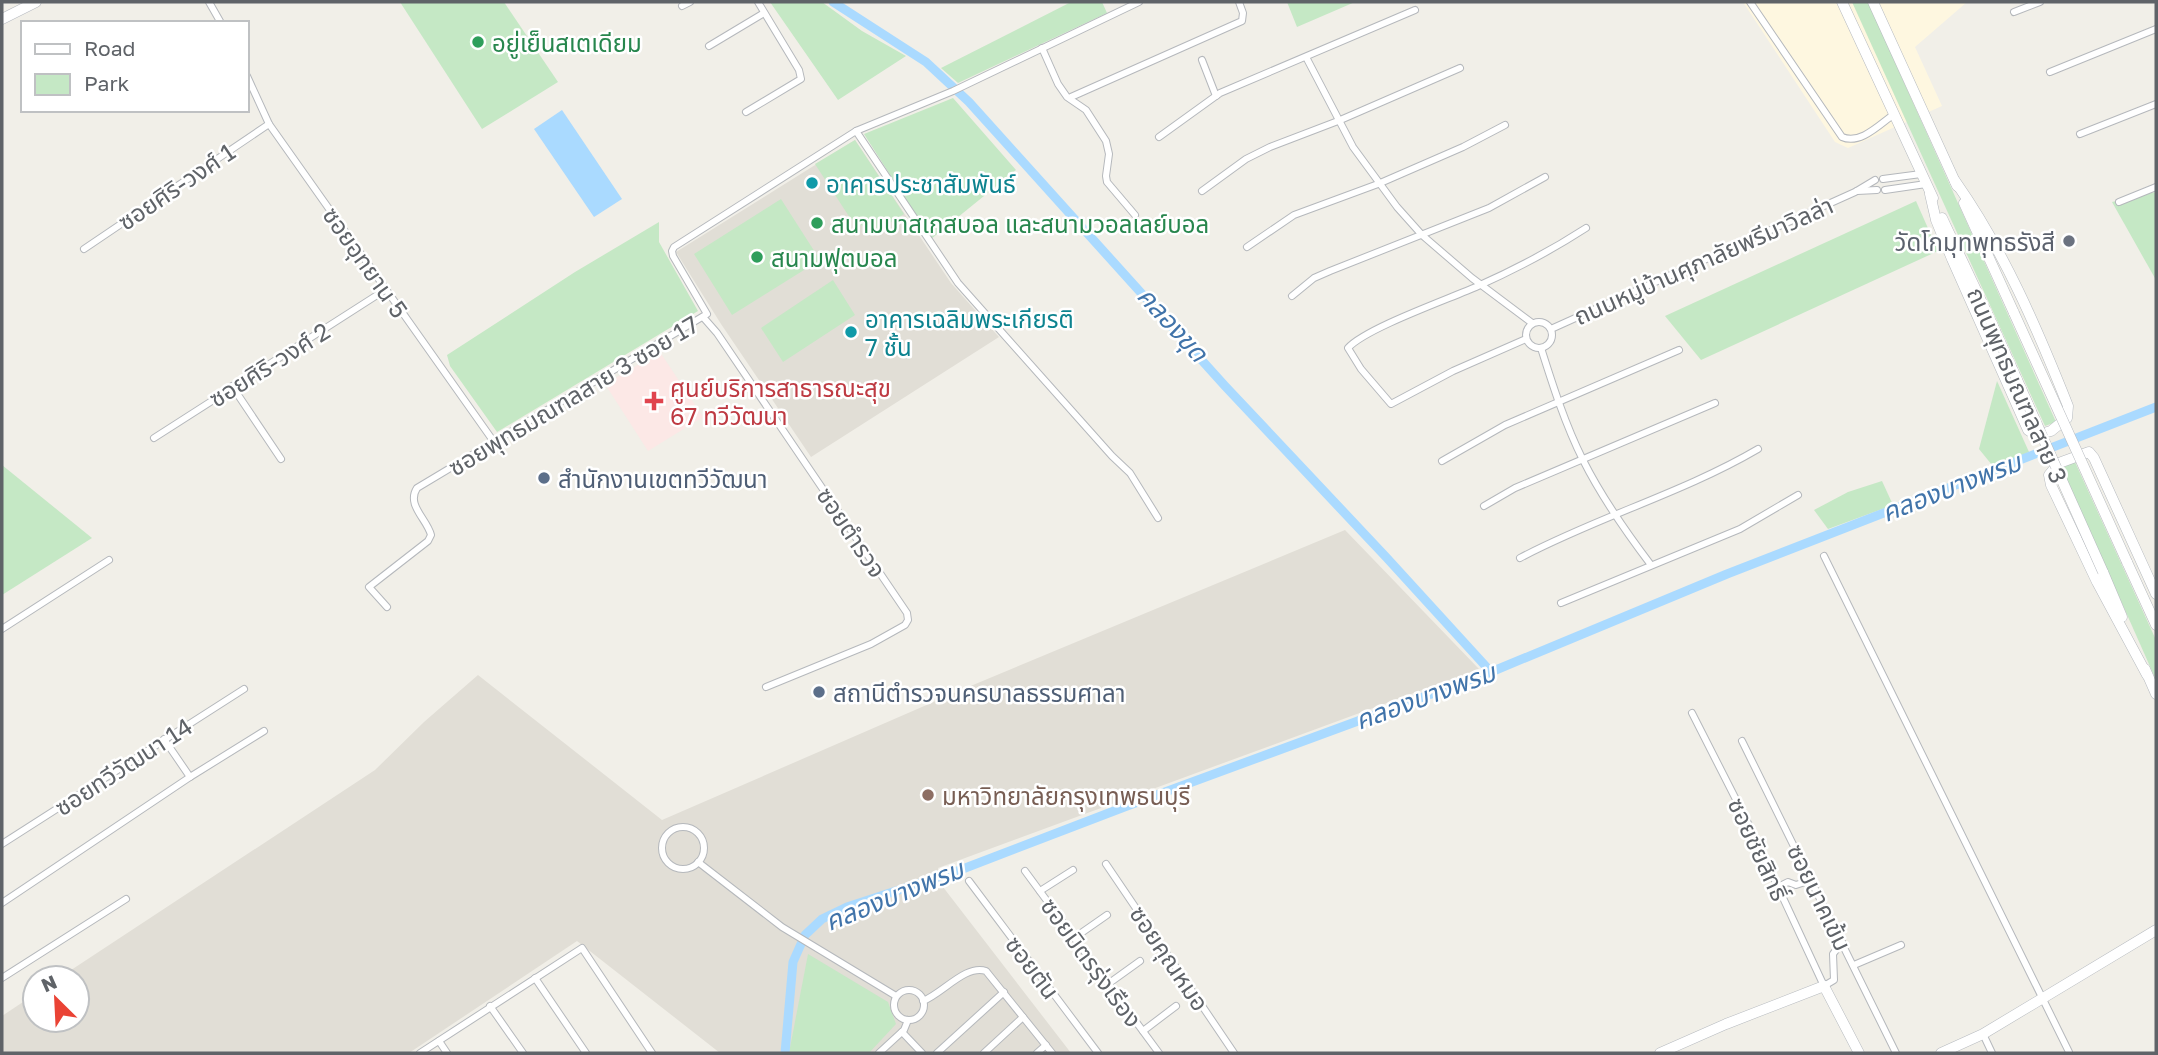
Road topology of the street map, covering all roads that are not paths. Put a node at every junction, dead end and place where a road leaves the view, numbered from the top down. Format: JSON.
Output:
{"nodes":[{"id":1,"x":36,"y":2,"type":"edge"},
{"id":2,"x":209,"y":2,"type":"edge"},
{"id":3,"x":690,"y":2,"type":"edge"},
{"id":4,"x":758,"y":2,"type":"edge"},
{"id":5,"x":1139,"y":2,"type":"edge"},
{"id":6,"x":1239,"y":2,"type":"edge"},
{"id":7,"x":1750,"y":2,"type":"edge"},
{"id":8,"x":1842,"y":2,"type":"edge"},
{"id":9,"x":1873,"y":2,"type":"edge"},
{"id":10,"x":2040,"y":2,"type":"edge"},
{"id":11,"x":682,"y":6,"type":"dead end"},
{"id":12,"x":1415,"y":10,"type":"dead end"},
{"id":13,"x":2014,"y":12,"type":"dead end"},
{"id":14,"x":764,"y":13,"type":"junction"},
{"id":15,"x":2,"y":19,"type":"edge"},
{"id":16,"x":220,"y":21,"type":"edge"},
{"id":17,"x":2156,"y":29,"type":"edge"},
{"id":18,"x":709,"y":46,"type":"dead end"},
{"id":19,"x":1042,"y":48,"type":"junction"},
{"id":20,"x":1306,"y":57,"type":"junction"},
{"id":21,"x":1202,"y":61,"type":"dead end"},
{"id":22,"x":1460,"y":68,"type":"dead end"},
{"id":23,"x":2050,"y":72,"type":"dead end"},
{"id":24,"x":248,"y":78,"type":"edge"},
{"id":25,"x":1216,"y":96,"type":"junction"},
{"id":26,"x":1071,"y":97,"type":"junction"},
{"id":27,"x":2156,"y":104,"type":"edge"},
{"id":28,"x":747,"y":112,"type":"dead end"},
{"id":29,"x":1893,"y":116,"type":"junction"},
{"id":30,"x":1338,"y":121,"type":"junction"},
{"id":31,"x":269,"y":124,"type":"junction"},
{"id":32,"x":1505,"y":125,"type":"dead end"},
{"id":33,"x":856,"y":131,"type":"junction"},
{"id":34,"x":2080,"y":134,"type":"dead end"},
{"id":35,"x":1158,"y":137,"type":"dead end"},
{"id":36,"x":1545,"y":177,"type":"dead end"},
{"id":37,"x":1894,"y":178,"type":"junction"},
{"id":38,"x":1955,"y":181,"type":"junction"},
{"id":39,"x":1378,"y":184,"type":"junction"},
{"id":40,"x":1926,"y":184,"type":"junction"},
{"id":41,"x":2156,"y":187,"type":"edge"},
{"id":42,"x":1897,"y":189,"type":"junction"},
{"id":43,"x":1202,"y":191,"type":"dead end"},
{"id":44,"x":1855,"y":191,"type":"junction"},
{"id":45,"x":2119,"y":202,"type":"dead end"},
{"id":46,"x":1135,"y":215,"type":"dead end"},
{"id":47,"x":1587,"y":228,"type":"dead end"},
{"id":48,"x":1422,"y":235,"type":"junction"},
{"id":49,"x":1247,"y":247,"type":"dead end"},
{"id":50,"x":84,"y":248,"type":"dead end"},
{"id":51,"x":1480,"y":285,"type":"junction"},
{"id":52,"x":385,"y":290,"type":"junction"},
{"id":53,"x":1292,"y":296,"type":"dead end"},
{"id":54,"x":703,"y":317,"type":"junction"},
{"id":55,"x":1532,"y":323,"type":"junction"},
{"id":56,"x":1551,"y":329,"type":"junction"},
{"id":57,"x":1526,"y":340,"type":"junction"},
{"id":58,"x":1541,"y":348,"type":"junction"},
{"id":59,"x":1679,"y":350,"type":"dead end"},
{"id":60,"x":232,"y":386,"type":"junction"},
{"id":61,"x":1558,"y":400,"type":"junction"},
{"id":62,"x":1715,"y":403,"type":"dead end"},
{"id":63,"x":154,"y":438,"type":"dead end"},
{"id":64,"x":494,"y":442,"type":"junction"},
{"id":65,"x":1758,"y":449,"type":"dead end"},
{"id":66,"x":281,"y":459,"type":"dead end"},
{"id":67,"x":1582,"y":459,"type":"junction"},
{"id":68,"x":1442,"y":461,"type":"dead end"},
{"id":69,"x":1798,"y":495,"type":"dead end"},
{"id":70,"x":1484,"y":506,"type":"dead end"},
{"id":71,"x":1614,"y":515,"type":"junction"},
{"id":72,"x":1158,"y":519,"type":"dead end"},
{"id":73,"x":1824,"y":556,"type":"dead end"},
{"id":74,"x":1520,"y":558,"type":"dead end"},
{"id":75,"x":109,"y":561,"type":"dead end"},
{"id":76,"x":1651,"y":565,"type":"junction"},
{"id":77,"x":2156,"y":594,"type":"edge"},
{"id":78,"x":1561,"y":603,"type":"dead end"},
{"id":79,"x":387,"y":607,"type":"dead end"},
{"id":80,"x":2156,"y":625,"type":"edge"},
{"id":81,"x":2,"y":629,"type":"edge"},
{"id":82,"x":2147,"y":675,"type":"junction"},
{"id":83,"x":766,"y":687,"type":"dead end"},
{"id":84,"x":244,"y":689,"type":"dead end"},
{"id":85,"x":2156,"y":694,"type":"edge"},
{"id":86,"x":1692,"y":713,"type":"dead end"},
{"id":87,"x":264,"y":731,"type":"dead end"},
{"id":88,"x":164,"y":739,"type":"junction"},
{"id":89,"x":1742,"y":741,"type":"dead end"},
{"id":90,"x":190,"y":778,"type":"junction"},
{"id":91,"x":2,"y":844,"type":"edge"},
{"id":92,"x":698,"y":862,"type":"junction"},
{"id":93,"x":1107,"y":864,"type":"dead end"},
{"id":94,"x":1073,"y":870,"type":"dead end"},
{"id":95,"x":1025,"y":871,"type":"dead end"},
{"id":96,"x":1811,"y":880,"type":"junction"},
{"id":97,"x":969,"y":881,"type":"dead end"},
{"id":98,"x":1778,"y":887,"type":"junction"},
{"id":99,"x":1040,"y":891,"type":"junction"},
{"id":100,"x":126,"y":899,"type":"dead end"},
{"id":101,"x":2,"y":903,"type":"edge"},
{"id":102,"x":1107,"y":915,"type":"dead end"},
{"id":103,"x":2156,"y":930,"type":"edge"},
{"id":104,"x":1074,"y":938,"type":"junction"},
{"id":105,"x":1842,"y":942,"type":"junction"},
{"id":106,"x":1901,"y":945,"type":"dead end"},
{"id":107,"x":1140,"y":961,"type":"dead end"},
{"id":108,"x":1854,"y":965,"type":"junction"},
{"id":109,"x":2,"y":978,"type":"edge"},
{"id":110,"x":536,"y":978,"type":"junction"},
{"id":111,"x":1108,"y":984,"type":"junction"},
{"id":112,"x":1824,"y":986,"type":"junction"},
{"id":113,"x":1004,"y":992,"type":"junction"},
{"id":114,"x":896,"y":996,"type":"junction"},
{"id":115,"x":2042,"y":1000,"type":"junction"},
{"id":116,"x":923,"y":1001,"type":"junction"},
{"id":117,"x":490,"y":1006,"type":"junction"},
{"id":118,"x":1177,"y":1006,"type":"dead end"},
{"id":119,"x":1023,"y":1017,"type":"junction"},
{"id":120,"x":908,"y":1020,"type":"junction"},
{"id":121,"x":1143,"y":1031,"type":"junction"},
{"id":122,"x":902,"y":1032,"type":"junction"},
{"id":123,"x":1983,"y":1034,"type":"junction"},
{"id":124,"x":439,"y":1041,"type":"junction"},
{"id":125,"x":1046,"y":1045,"type":"junction"},
{"id":126,"x":2069,"y":1052,"type":"edge"},
{"id":127,"x":420,"y":1053,"type":"edge"},
{"id":128,"x":447,"y":1053,"type":"edge"},
{"id":129,"x":523,"y":1053,"type":"edge"},
{"id":130,"x":586,"y":1053,"type":"edge"},
{"id":131,"x":652,"y":1053,"type":"edge"},
{"id":132,"x":879,"y":1053,"type":"edge"},
{"id":133,"x":922,"y":1053,"type":"edge"},
{"id":134,"x":937,"y":1053,"type":"edge"},
{"id":135,"x":984,"y":1053,"type":"edge"},
{"id":136,"x":1037,"y":1053,"type":"edge"},
{"id":137,"x":1052,"y":1053,"type":"edge"},
{"id":138,"x":1098,"y":1053,"type":"edge"},
{"id":139,"x":1159,"y":1053,"type":"edge"},
{"id":140,"x":1234,"y":1053,"type":"edge"},
{"id":141,"x":1660,"y":1053,"type":"edge"},
{"id":142,"x":1859,"y":1053,"type":"edge"},
{"id":143,"x":1896,"y":1053,"type":"edge"},
{"id":144,"x":1941,"y":1053,"type":"edge"},
{"id":145,"x":1992,"y":1053,"type":"edge"}],
"edges":[{"from":1,"to":15,"type":"main road"},
{"from":2,"to":16,"type":"street"},
{"from":3,"to":11,"type":"street"},
{"from":4,"to":14,"type":"street"},
{"from":5,"to":19,"type":"street","name":"ซอยพุทธมณฑลสาย 3 ซอย 17"},
{"from":6,"to":26,"type":"street"},
{"from":7,"to":29,"type":"street"},
{"from":8,"to":29,"type":"main road","name":"ถนนพุทธมณฑลสาย 3"},
{"from":9,"to":38,"type":"main road","name":"ถนนพุทธมณฑลสาย 3"},
{"from":10,"to":13,"type":"street"},
{"from":12,"to":20,"type":"street"},
{"from":14,"to":18,"type":"street"},
{"from":14,"to":28,"type":"street"},
{"from":17,"to":23,"type":"street"},
{"from":19,"to":26,"type":"street"},
{"from":19,"to":33,"type":"street","name":"ซอยพุทธมณฑลสาย 3 ซอย 17"},
{"from":20,"to":25,"type":"street"},
{"from":20,"to":30,"type":"street"},
{"from":21,"to":25,"type":"street"},
{"from":22,"to":30,"type":"street"},
{"from":24,"to":31,"type":"street","name":"ซอยอุทยาน 5"},
{"from":25,"to":35,"type":"street"},
{"from":26,"to":46,"type":"street"},
{"from":27,"to":34,"type":"street"},
{"from":29,"to":40,"type":"main road","name":"ถนนพุทธมณฑลสาย 3"},
{"from":30,"to":39,"type":"street"},
{"from":30,"to":43,"type":"street"},
{"from":31,"to":50,"type":"street","name":"ซอยศิริ-วงศ์ 1"},
{"from":31,"to":52,"type":"street","name":"ซอยอุทยาน 5"},
{"from":32,"to":39,"type":"street"},
{"from":33,"to":54,"type":"street","name":"ซอยพุทธมณฑลสาย 3 ซอย 17"},
{"from":33,"to":72,"type":"street"},
{"from":36,"to":48,"type":"street"},
{"from":37,"to":40,"type":"street"},
{"from":37,"to":42,"type":"street"},
{"from":37,"to":44,"type":"street","name":"ถนนหมู่บ้านศุภาลัยพรีมาวิลล่า"},
{"from":38,"to":40,"type":"main road"},
{"from":38,"to":80,"type":"main road","name":"ถนนพุทธมณฑลสาย 3","bridge":true},
{"from":39,"to":48,"type":"street"},
{"from":39,"to":49,"type":"street"},
{"from":40,"to":42,"type":"street"},
{"from":40,"to":82,"type":"main road","name":"ถนนพุทธมณฑลสาย 3","bridge":true},
{"from":41,"to":45,"type":"street"},
{"from":42,"to":44,"type":"street"},
{"from":44,"to":56,"type":"street","name":"ถนนหมู่บ้านศุภาลัยพรีมาวิลล่า"},
{"from":47,"to":51,"type":"street"},
{"from":48,"to":51,"type":"street"},
{"from":48,"to":53,"type":"street"},
{"from":51,"to":55,"type":"street"},
{"from":51,"to":57,"type":"street"},
{"from":52,"to":60,"type":"street","name":"ซอยศิริ-วงศ์ 2"},
{"from":52,"to":64,"type":"street","name":"ซอยอุทยาน 5"},
{"from":54,"to":64,"type":"street","name":"ซอยพุทธมณฑลสาย 3 ซอย 17"},
{"from":54,"to":83,"type":"street","name":"ซอยตำรวจ"},
{"from":55,"to":56,"type":"street"},
{"from":55,"to":57,"type":"street"},
{"from":56,"to":58,"type":"street"},
{"from":57,"to":58,"type":"street"},
{"from":58,"to":61,"type":"street"},
{"from":59,"to":61,"type":"street"},
{"from":60,"to":63,"type":"street","name":"ซอยศิริ-วงศ์ 2"},
{"from":60,"to":66,"type":"street"},
{"from":61,"to":67,"type":"street"},
{"from":61,"to":68,"type":"street"},
{"from":62,"to":67,"type":"street"},
{"from":64,"to":79,"type":"street","name":"ซอยพุทธมณฑลสาย 3 ซอย 17"},
{"from":65,"to":71,"type":"street"},
{"from":67,"to":70,"type":"street"},
{"from":67,"to":71,"type":"street"},
{"from":69,"to":76,"type":"street"},
{"from":71,"to":74,"type":"street"},
{"from":71,"to":76,"type":"street"},
{"from":73,"to":115,"type":"street"},
{"from":75,"to":81,"type":"street"},
{"from":76,"to":78,"type":"street"},
{"from":77,"to":82,"type":"main road"},
{"from":82,"to":85,"type":"main road","name":"ถนนพุทธมณฑลสาย 3"},
{"from":84,"to":88,"type":"street","name":"ซอยทวีวัฒนา 14"},
{"from":86,"to":98,"type":"street","name":"ซอยชัยสิทธิ์"},
{"from":87,"to":90,"type":"street"},
{"from":88,"to":90,"type":"street"},
{"from":88,"to":91,"type":"street","name":"ซอยทวีวัฒนา 14"},
{"from":89,"to":96,"type":"street","name":"ซอยนาคเข้ม"},
{"from":90,"to":101,"type":"street"},
{"from":92,"to":92,"type":"street"},
{"from":92,"to":114,"type":"street"},
{"from":93,"to":140,"type":"street","name":"ซอยคุณหมอ"},
{"from":94,"to":99,"type":"street"},
{"from":95,"to":99,"type":"street","name":"ซอยมิตรรุ่งเรือง"},
{"from":96,"to":98,"type":"street"},
{"from":96,"to":105,"type":"street","name":"ซอยนาคเข้ม"},
{"from":97,"to":138,"type":"street","name":"ซอยตัน"},
{"from":98,"to":112,"type":"street","name":"ซอยชัยสิทธิ์"},
{"from":99,"to":104,"type":"street","name":"ซอยมิตรรุ่งเรือง"},
{"from":100,"to":109,"type":"street"},
{"from":102,"to":104,"type":"street"},
{"from":103,"to":115,"type":"main road"},
{"from":104,"to":111,"type":"street","name":"ซอยมิตรรุ่งเรือง"},
{"from":105,"to":108,"type":"street","name":"ซอยนาคเข้ม"},
{"from":105,"to":112,"type":"street"},
{"from":106,"to":108,"type":"street"},
{"from":107,"to":111,"type":"street"},
{"from":108,"to":143,"type":"street","name":"ซอยนาคเข้ม"},
{"from":110,"to":117,"type":"street"},
{"from":110,"to":130,"type":"street"},
{"from":110,"to":131,"type":"street"},
{"from":111,"to":121,"type":"street","name":"ซอยมิตรรุ่งเรือง"},
{"from":112,"to":141,"type":"main road"},
{"from":112,"to":142,"type":"main road"},
{"from":113,"to":116,"type":"street"},
{"from":113,"to":119,"type":"street"},
{"from":113,"to":134,"type":"street"},
{"from":114,"to":116,"type":"street"},
{"from":114,"to":120,"type":"street"},
{"from":115,"to":123,"type":"main road"},
{"from":115,"to":126,"type":"street"},
{"from":116,"to":120,"type":"street"},
{"from":117,"to":124,"type":"street"},
{"from":117,"to":129,"type":"street"},
{"from":118,"to":121,"type":"street"},
{"from":119,"to":125,"type":"street"},
{"from":119,"to":135,"type":"street"},
{"from":120,"to":122,"type":"street"},
{"from":121,"to":139,"type":"street","name":"ซอยมิตรรุ่งเรือง"},
{"from":122,"to":132,"type":"street"},
{"from":122,"to":133,"type":"street"},
{"from":123,"to":144,"type":"main road"},
{"from":123,"to":145,"type":"street"},
{"from":124,"to":127,"type":"street"},
{"from":124,"to":128,"type":"street"},
{"from":125,"to":136,"type":"street"},
{"from":125,"to":137,"type":"street"}]}
